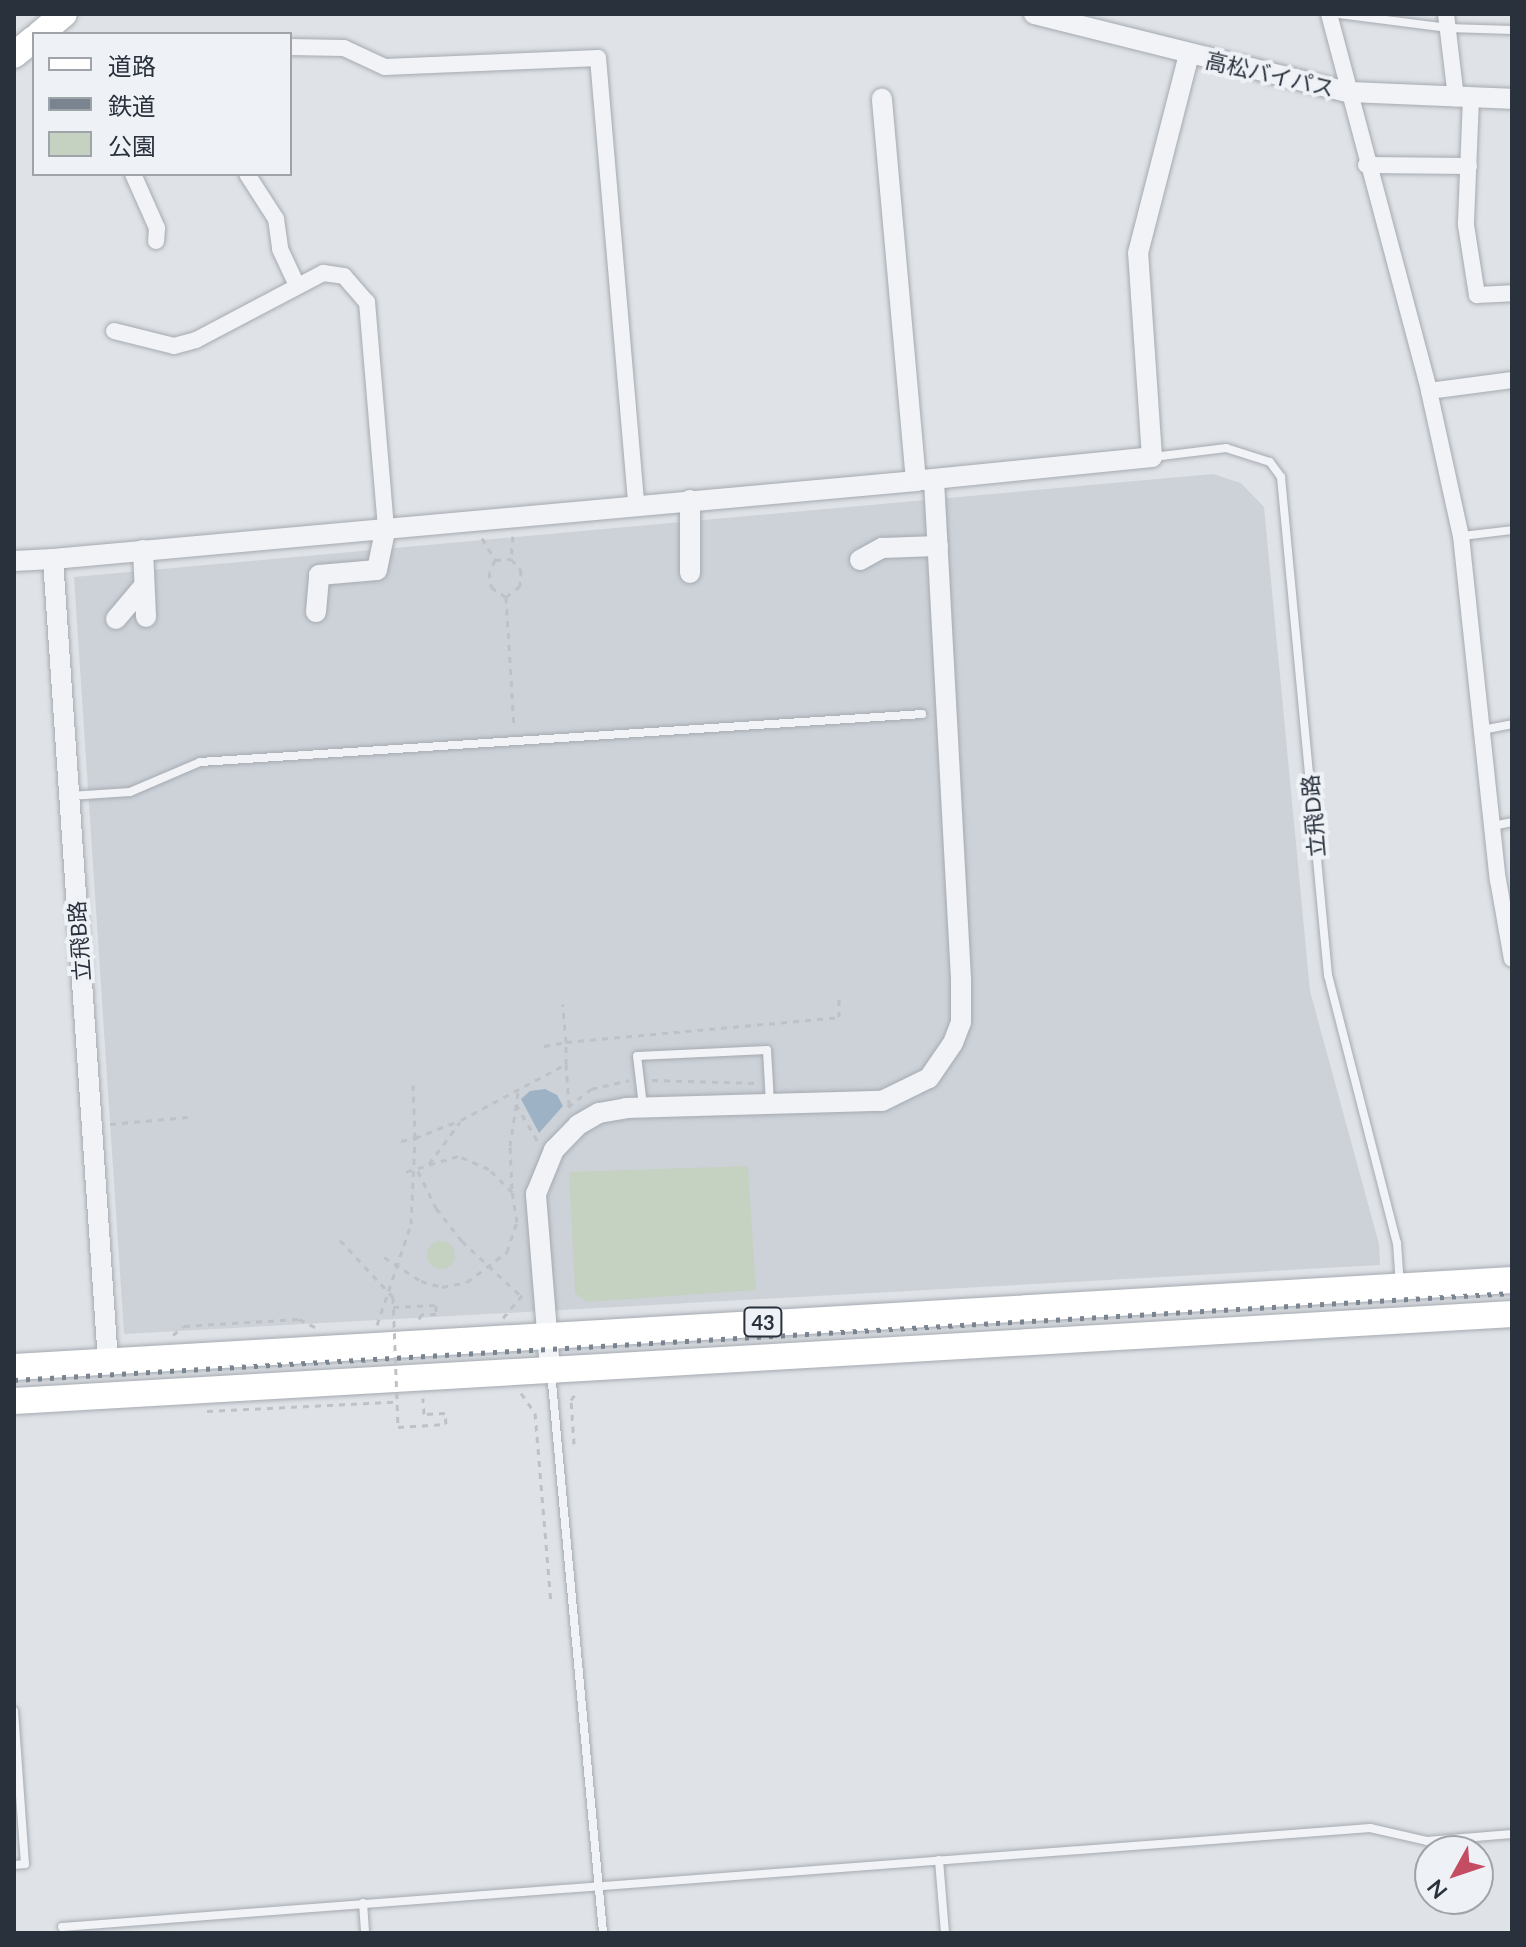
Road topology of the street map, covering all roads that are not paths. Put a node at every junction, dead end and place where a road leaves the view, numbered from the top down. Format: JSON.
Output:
{"nodes":[{"id":1,"x":64,"y":14,"type":"edge"},
{"id":2,"x":1034,"y":14,"type":"edge"},
{"id":3,"x":1329,"y":14,"type":"edge"},
{"id":4,"x":1339,"y":14,"type":"edge"},
{"id":5,"x":1447,"y":21,"type":"edge"},
{"id":6,"x":1512,"y":30,"type":"edge"},
{"id":7,"x":42,"y":32,"type":"edge"},
{"id":8,"x":32,"y":41,"type":"edge"},
{"id":9,"x":292,"y":47,"type":"edge"},
{"id":10,"x":1189,"y":54,"type":"junction"},
{"id":11,"x":14,"y":55,"type":"edge"},
{"id":12,"x":1348,"y":92,"type":"junction"},
{"id":13,"x":1464,"y":98,"type":"junction"},
{"id":14,"x":882,"y":99,"type":"dead end"},
{"id":15,"x":1512,"y":99,"type":"edge"},
{"id":16,"x":1366,"y":165,"type":"junction"},
{"id":17,"x":1469,"y":166,"type":"junction"},
{"id":18,"x":134,"y":176,"type":"edge"},
{"id":19,"x":248,"y":176,"type":"edge"},
{"id":20,"x":156,"y":241,"type":"dead end"},
{"id":21,"x":296,"y":284,"type":"junction"},
{"id":22,"x":1512,"y":293,"type":"edge"},
{"id":23,"x":114,"y":331,"type":"dead end"},
{"id":24,"x":1512,"y":380,"type":"edge"},
{"id":25,"x":1429,"y":391,"type":"junction"},
{"id":26,"x":1152,"y":457,"type":"junction"},
{"id":27,"x":925,"y":480,"type":"junction"},
{"id":28,"x":690,"y":500,"type":"junction"},
{"id":29,"x":636,"y":505,"type":"junction"},
{"id":30,"x":386,"y":526,"type":"junction"},
{"id":31,"x":1512,"y":530,"type":"edge"},
{"id":32,"x":1461,"y":536,"type":"junction"},
{"id":33,"x":938,"y":546,"type":"junction"},
{"id":34,"x":143,"y":550,"type":"junction"},
{"id":35,"x":53,"y":559,"type":"junction"},
{"id":36,"x":860,"y":560,"type":"dead end"},
{"id":37,"x":14,"y":561,"type":"edge"},
{"id":38,"x":690,"y":573,"type":"dead end"},
{"id":39,"x":144,"y":586,"type":"junction"},
{"id":40,"x":316,"y":612,"type":"dead end"},
{"id":41,"x":146,"y":617,"type":"dead end"},
{"id":42,"x":116,"y":619,"type":"dead end"},
{"id":43,"x":922,"y":714,"type":"dead end"},
{"id":44,"x":1512,"y":724,"type":"edge"},
{"id":45,"x":1481,"y":730,"type":"junction"},
{"id":46,"x":69,"y":796,"type":"junction"},
{"id":47,"x":1512,"y":822,"type":"edge"},
{"id":48,"x":1492,"y":827,"type":"junction"},
{"id":49,"x":1508,"y":921,"type":"edge"},
{"id":50,"x":1512,"y":959,"type":"edge"},
{"id":51,"x":770,"y":1106,"type":"junction"},
{"id":52,"x":643,"y":1107,"type":"junction"},
{"id":53,"x":1512,"y":1280,"type":"edge"},
{"id":54,"x":1400,"y":1286,"type":"junction"},
{"id":55,"x":1512,"y":1314,"type":"edge"},
{"id":56,"x":546,"y":1334,"type":"junction"},
{"id":57,"x":108,"y":1362,"type":"junction"},
{"id":58,"x":14,"y":1367,"type":"edge"},
{"id":59,"x":550,"y":1369,"type":"junction"},
{"id":60,"x":14,"y":1401,"type":"edge"},
{"id":61,"x":14,"y":1711,"type":"edge"},
{"id":62,"x":17,"y":1792,"type":"edge"},
{"id":63,"x":1512,"y":1834,"type":"edge"},
{"id":64,"x":939,"y":1860,"type":"junction"},
{"id":65,"x":14,"y":1865,"type":"edge"},
{"id":66,"x":600,"y":1886,"type":"junction"},
{"id":67,"x":363,"y":1903,"type":"junction"},
{"id":68,"x":62,"y":1927,"type":"dead end"},
{"id":69,"x":365,"y":1933,"type":"edge"},
{"id":70,"x":603,"y":1933,"type":"edge"},
{"id":71,"x":945,"y":1933,"type":"edge"}],
"edges":[{"from":1,"to":7,"type":"main road"},
{"from":2,"to":10,"type":"street","name":"高松バイパス"},
{"from":3,"to":12,"type":"street"},
{"from":4,"to":5,"type":"lane"},
{"from":5,"to":6,"type":"lane"},
{"from":5,"to":13,"type":"street"},
{"from":8,"to":11,"type":"main road"},
{"from":9,"to":29,"type":"street"},
{"from":10,"to":12,"type":"street","name":"高松バイパス"},
{"from":10,"to":26,"type":"street"},
{"from":12,"to":13,"type":"street","name":"高松バイパス"},
{"from":12,"to":16,"type":"street"},
{"from":13,"to":15,"type":"street","name":"高松バイパス"},
{"from":13,"to":17,"type":"street"},
{"from":14,"to":27,"type":"street"},
{"from":16,"to":17,"type":"street"},
{"from":16,"to":25,"type":"street"},
{"from":17,"to":22,"type":"street"},
{"from":18,"to":20,"type":"street"},
{"from":19,"to":21,"type":"street"},
{"from":21,"to":23,"type":"street"},
{"from":21,"to":30,"type":"street"},
{"from":24,"to":25,"type":"street"},
{"from":25,"to":32,"type":"street"},
{"from":26,"to":27,"type":"street"},
{"from":26,"to":54,"type":"lane","name":"立飛D路"},
{"from":27,"to":28,"type":"street"},
{"from":27,"to":33,"type":"street"},
{"from":28,"to":29,"type":"street"},
{"from":28,"to":38,"type":"street"},
{"from":29,"to":30,"type":"street"},
{"from":30,"to":34,"type":"street"},
{"from":30,"to":40,"type":"street"},
{"from":31,"to":32,"type":"lane"},
{"from":32,"to":45,"type":"street"},
{"from":33,"to":36,"type":"street"},
{"from":33,"to":51,"type":"street"},
{"from":34,"to":35,"type":"street"},
{"from":34,"to":39,"type":"street"},
{"from":35,"to":37,"type":"street"},
{"from":35,"to":46,"type":"street","name":"立飛B路"},
{"from":39,"to":41,"type":"street"},
{"from":39,"to":42,"type":"street"},
{"from":43,"to":46,"type":"lane"},
{"from":44,"to":45,"type":"lane"},
{"from":45,"to":48,"type":"street"},
{"from":46,"to":57,"type":"street","name":"立飛B路"},
{"from":47,"to":48,"type":"lane"},
{"from":48,"to":49,"type":"street"},
{"from":49,"to":50,"type":"street"},
{"from":51,"to":52,"type":"street"},
{"from":51,"to":52,"type":"lane"},
{"from":52,"to":56,"type":"street"},
{"from":53,"to":54,"type":"main road","number":"43"},
{"from":54,"to":56,"type":"main road","number":"43"},
{"from":55,"to":59,"type":"main road","number":"43"},
{"from":56,"to":57,"type":"main road","number":"43"},
{"from":56,"to":59,"type":"street"},
{"from":57,"to":58,"type":"main road","number":"43"},
{"from":59,"to":60,"type":"main road","number":"43"},
{"from":59,"to":66,"type":"lane"},
{"from":61,"to":62,"type":"lane"},
{"from":62,"to":65,"type":"lane"},
{"from":63,"to":64,"type":"lane"},
{"from":64,"to":66,"type":"lane"},
{"from":64,"to":71,"type":"lane"},
{"from":66,"to":67,"type":"lane"},
{"from":66,"to":70,"type":"lane"},
{"from":67,"to":68,"type":"lane"},
{"from":67,"to":69,"type":"lane"}]}
